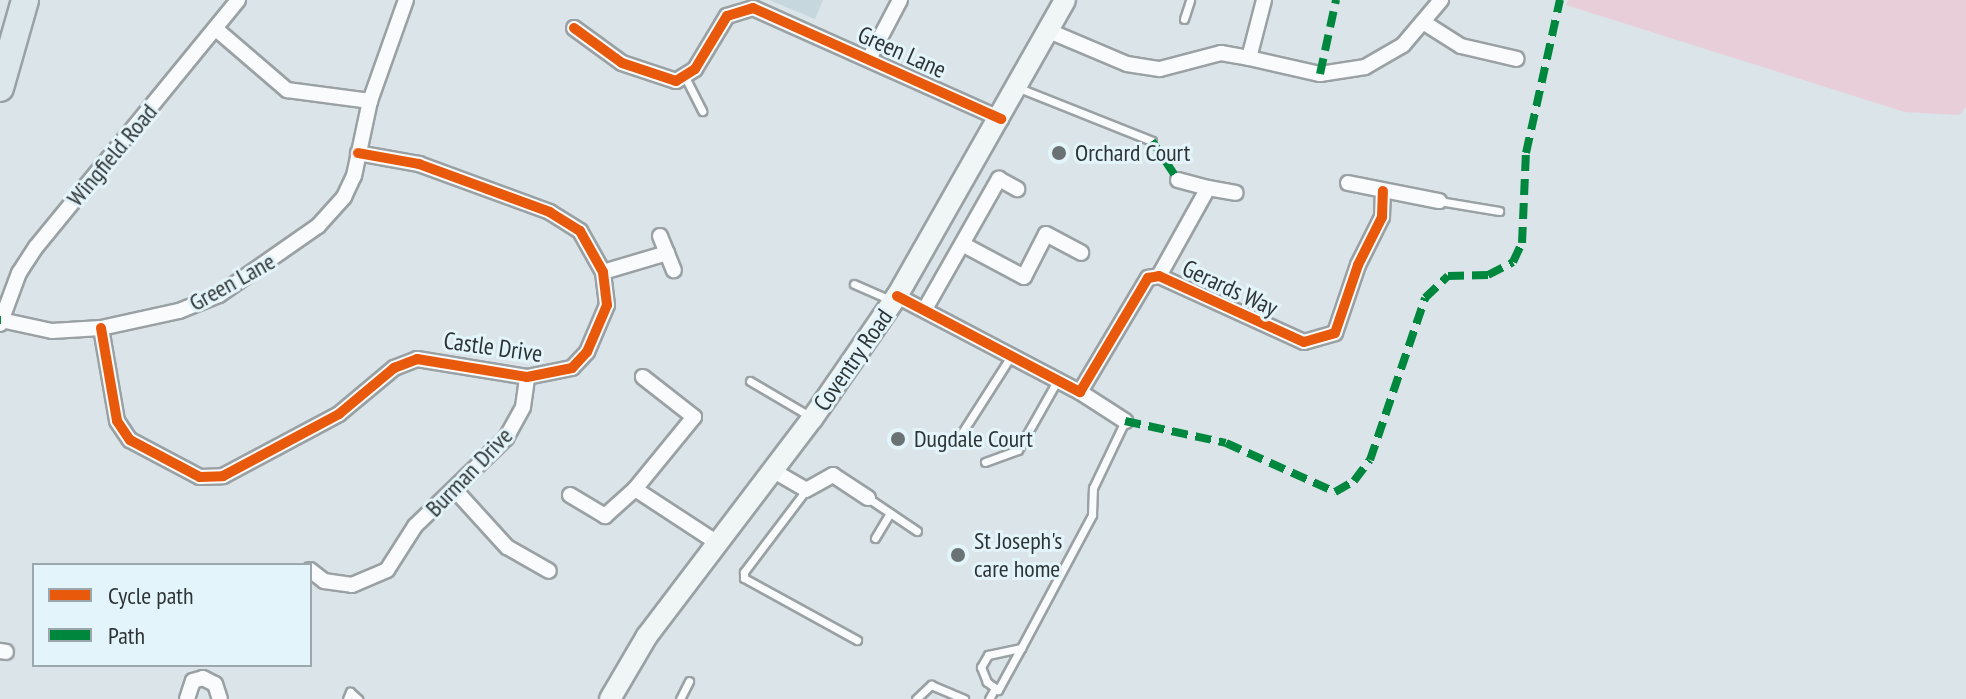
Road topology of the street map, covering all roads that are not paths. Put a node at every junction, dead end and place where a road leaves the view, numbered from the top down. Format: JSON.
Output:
{"nodes":[{"id":1,"x":25,"y":0,"type":"edge"},
{"id":2,"x":238,"y":0,"type":"edge"},
{"id":3,"x":406,"y":0,"type":"edge"},
{"id":4,"x":900,"y":0,"type":"edge"},
{"id":5,"x":1065,"y":0,"type":"edge"},
{"id":6,"x":1190,"y":0,"type":"edge"},
{"id":7,"x":1264,"y":0,"type":"edge"},
{"id":8,"x":1441,"y":0,"type":"edge"},
{"id":9,"x":1184,"y":19,"type":"dead end"},
{"id":10,"x":1423,"y":22,"type":"junction"},
{"id":11,"x":574,"y":28,"type":"dead end"},
{"id":12,"x":216,"y":29,"type":"junction"},
{"id":13,"x":1049,"y":31,"type":"junction"},
{"id":14,"x":606,"y":33,"type":"dead end"},
{"id":15,"x":593,"y":46,"type":"junction"},
{"id":16,"x":1249,"y":58,"type":"junction"},
{"id":17,"x":869,"y":59,"type":"junction"},
{"id":18,"x":1517,"y":59,"type":"dead end"},
{"id":19,"x":686,"y":79,"type":"junction"},
{"id":20,"x":0,"y":88,"type":"edge"},
{"id":21,"x":1019,"y":88,"type":"junction"},
{"id":22,"x":370,"y":101,"type":"junction"},
{"id":23,"x":702,"y":111,"type":"dead end"},
{"id":24,"x":1001,"y":119,"type":"junction"},
{"id":25,"x":1152,"y":141,"type":"dead end"},
{"id":26,"x":358,"y":153,"type":"junction"},
{"id":27,"x":1178,"y":180,"type":"dead end"},
{"id":28,"x":1348,"y":183,"type":"dead end"},
{"id":29,"x":1208,"y":188,"type":"junction"},
{"id":30,"x":1017,"y":189,"type":"dead end"},
{"id":31,"x":1383,"y":191,"type":"junction"},
{"id":32,"x":1236,"y":193,"type":"dead end"},
{"id":33,"x":1439,"y":201,"type":"joint"},
{"id":34,"x":1499,"y":211,"type":"dead end"},
{"id":35,"x":660,"y":236,"type":"dead end"},
{"id":36,"x":964,"y":245,"type":"junction"},
{"id":37,"x":667,"y":253,"type":"junction"},
{"id":38,"x":1081,"y":253,"type":"dead end"},
{"id":39,"x":674,"y":270,"type":"dead end"},
{"id":40,"x":603,"y":272,"type":"junction"},
{"id":41,"x":1159,"y":276,"type":"junction"},
{"id":42,"x":854,"y":284,"type":"dead end"},
{"id":43,"x":896,"y":299,"type":"junction"},
{"id":44,"x":925,"y":309,"type":"junction"},
{"id":45,"x":0,"y":322,"type":"edge"},
{"id":46,"x":101,"y":328,"type":"junction"},
{"id":47,"x":1011,"y":356,"type":"junction"},
{"id":48,"x":527,"y":377,"type":"junction"},
{"id":49,"x":643,"y":377,"type":"dead end"},
{"id":50,"x":750,"y":381,"type":"dead end"},
{"id":51,"x":1057,"y":381,"type":"junction"},
{"id":52,"x":1080,"y":392,"type":"junction"},
{"id":53,"x":812,"y":419,"type":"junction"},
{"id":54,"x":1125,"y":421,"type":"joint"},
{"id":55,"x":958,"y":439,"type":"dead end"},
{"id":56,"x":985,"y":462,"type":"dead end"},
{"id":57,"x":772,"y":470,"type":"junction"},
{"id":58,"x":635,"y":489,"type":"junction"},
{"id":59,"x":806,"y":490,"type":"junction"},
{"id":60,"x":456,"y":491,"type":"junction"},
{"id":61,"x":570,"y":495,"type":"dead end"},
{"id":62,"x":868,"y":498,"type":"joint"},
{"id":63,"x":890,"y":513,"type":"junction"},
{"id":64,"x":917,"y":531,"type":"dead end"},
{"id":65,"x":875,"y":538,"type":"dead end"},
{"id":66,"x":716,"y":542,"type":"junction"},
{"id":67,"x":549,"y":571,"type":"dead end"},
{"id":68,"x":312,"y":572,"type":"edge"},
{"id":69,"x":857,"y":640,"type":"dead end"},
{"id":70,"x":1021,"y":648,"type":"junction"},
{"id":71,"x":689,"y":681,"type":"dead end"},
{"id":72,"x":995,"y":688,"type":"junction"},
{"id":73,"x":187,"y":699,"type":"edge"},
{"id":74,"x":220,"y":699,"type":"edge"},
{"id":75,"x":347,"y":699,"type":"edge"},
{"id":76,"x":358,"y":699,"type":"edge"},
{"id":77,"x":610,"y":699,"type":"edge"},
{"id":78,"x":680,"y":699,"type":"edge"},
{"id":79,"x":916,"y":699,"type":"edge"},
{"id":80,"x":964,"y":699,"type":"edge"},
{"id":81,"x":989,"y":699,"type":"edge"}],
"edges":[{"from":1,"to":20,"type":"highway"},
{"from":2,"to":12,"type":"street","name":"Wingfield Road"},
{"from":3,"to":22,"type":"street","name":"Green Lane"},
{"from":4,"to":17,"type":"street"},
{"from":5,"to":13,"type":"main road","name":"Coventry Road"},
{"from":6,"to":9,"type":"lane"},
{"from":7,"to":16,"type":"street"},
{"from":8,"to":10,"type":"street"},
{"from":10,"to":16,"type":"street"},
{"from":10,"to":18,"type":"street"},
{"from":11,"to":15,"type":"street"},
{"from":12,"to":22,"type":"street"},
{"from":12,"to":45,"type":"street","name":"Wingfield Road"},
{"from":13,"to":16,"type":"street"},
{"from":13,"to":21,"type":"main road","name":"Coventry Road"},
{"from":14,"to":15,"type":"street"},
{"from":15,"to":19,"type":"street"},
{"from":17,"to":19,"type":"street","name":"Green Lane"},
{"from":17,"to":24,"type":"street","name":"Green Lane"},
{"from":19,"to":23,"type":"lane"},
{"from":21,"to":24,"type":"main road","name":"Coventry Road"},
{"from":21,"to":25,"type":"lane"},
{"from":22,"to":26,"type":"street","name":"Green Lane"},
{"from":24,"to":43,"type":"main road","name":"Coventry Road"},
{"from":26,"to":40,"type":"street","name":"Castle Drive"},
{"from":26,"to":46,"type":"street","name":"Green Lane"},
{"from":27,"to":29,"type":"street"},
{"from":28,"to":31,"type":"street"},
{"from":29,"to":32,"type":"street"},
{"from":29,"to":41,"type":"street"},
{"from":30,"to":36,"type":"street"},
{"from":31,"to":33,"type":"street"},
{"from":31,"to":41,"type":"street","name":"Gerards Way"},
{"from":33,"to":34,"type":"lane"},
{"from":35,"to":37,"type":"street"},
{"from":36,"to":38,"type":"street"},
{"from":36,"to":44,"type":"street"},
{"from":37,"to":39,"type":"street"},
{"from":37,"to":40,"type":"street"},
{"from":40,"to":48,"type":"street","name":"Castle Drive"},
{"from":41,"to":52,"type":"street","name":"Gerards Way"},
{"from":42,"to":43,"type":"lane"},
{"from":43,"to":44,"type":"street"},
{"from":43,"to":53,"type":"main road","name":"Coventry Road"},
{"from":44,"to":47,"type":"street"},
{"from":45,"to":46,"type":"street","name":"Green Lane"},
{"from":46,"to":48,"type":"street","name":"Castle Drive"},
{"from":47,"to":51,"type":"street"},
{"from":47,"to":55,"type":"lane"},
{"from":48,"to":60,"type":"street","name":"Burman Drive"},
{"from":49,"to":58,"type":"street"},
{"from":50,"to":53,"type":"lane"},
{"from":51,"to":52,"type":"street"},
{"from":51,"to":56,"type":"lane"},
{"from":52,"to":54,"type":"street"},
{"from":53,"to":57,"type":"main road","name":"Coventry Road"},
{"from":54,"to":70,"type":"lane"},
{"from":57,"to":59,"type":"street"},
{"from":57,"to":66,"type":"main road","name":"Coventry Road"},
{"from":58,"to":61,"type":"street"},
{"from":58,"to":66,"type":"street"},
{"from":59,"to":62,"type":"street"},
{"from":59,"to":69,"type":"lane"},
{"from":60,"to":67,"type":"street"},
{"from":60,"to":68,"type":"street","name":"Burman Drive"},
{"from":62,"to":63,"type":"lane"},
{"from":63,"to":64,"type":"lane"},
{"from":63,"to":65,"type":"lane"},
{"from":66,"to":77,"type":"main road","name":"Coventry Road"},
{"from":70,"to":72,"type":"lane"},
{"from":70,"to":72,"type":"lane"},
{"from":71,"to":78,"type":"lane"},
{"from":72,"to":81,"type":"lane"},
{"from":73,"to":74,"type":"street"},
{"from":75,"to":76,"type":"lane"},
{"from":79,"to":80,"type":"lane"}]}
